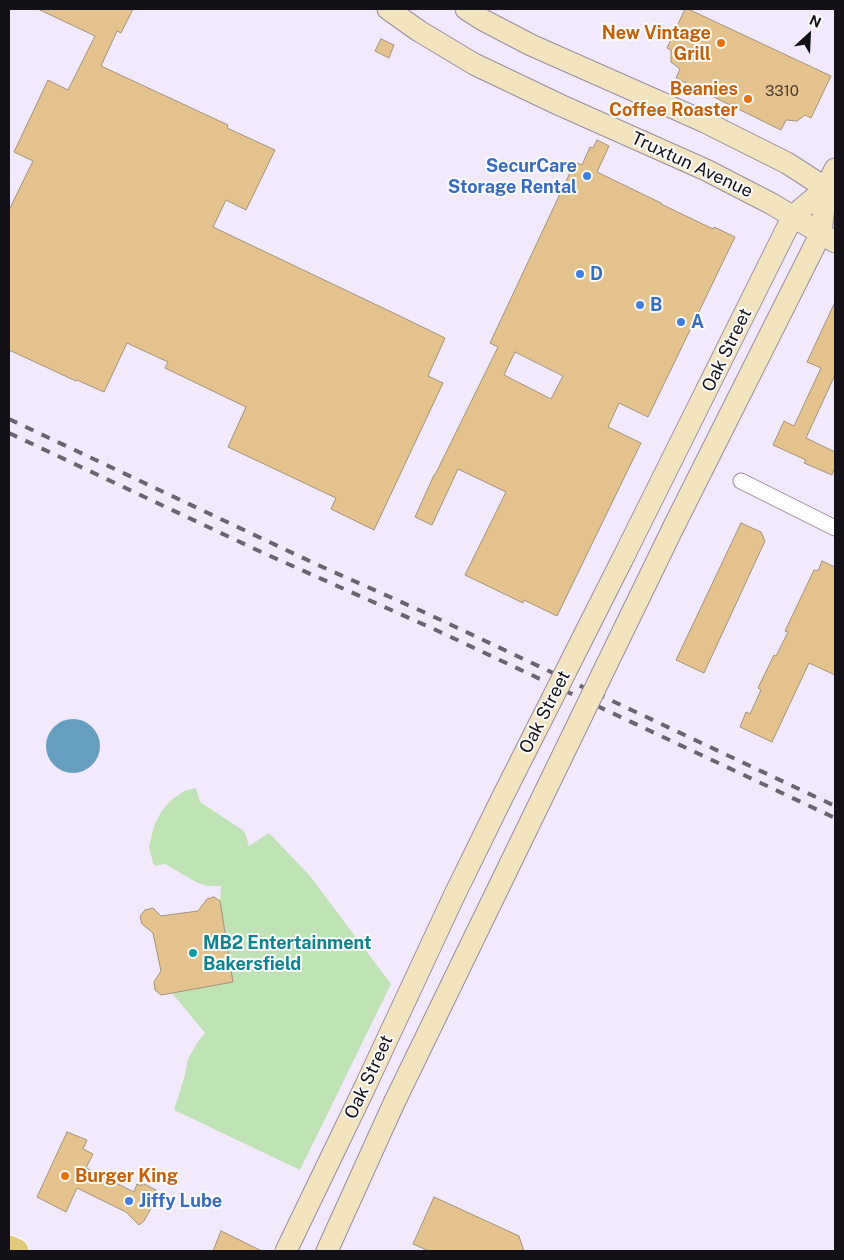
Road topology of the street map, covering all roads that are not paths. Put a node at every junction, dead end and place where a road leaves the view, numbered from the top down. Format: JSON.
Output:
{"nodes":[{"id":1,"x":388,"y":9,"type":"edge"},
{"id":2,"x":450,"y":9,"type":"edge"},
{"id":3,"x":474,"y":14,"type":"edge"},
{"id":4,"x":832,"y":184,"type":"edge"},
{"id":5,"x":793,"y":216,"type":"junction"},
{"id":6,"x":828,"y":238,"type":"edge"},
{"id":7,"x":741,"y":481,"type":"dead end"},
{"id":8,"x":835,"y":528,"type":"edge"},
{"id":9,"x":9,"y":1248,"type":"edge"},
{"id":10,"x":16,"y":1251,"type":"edge"},
{"id":11,"x":286,"y":1251,"type":"edge"},
{"id":12,"x":327,"y":1251,"type":"edge"}],
"edges":[{"from":1,"to":5,"type":"main road","name":"Truxtun Avenue"},
{"from":2,"to":3,"type":"main road"},
{"from":3,"to":4,"type":"main road"},
{"from":4,"to":5,"type":"main road","name":"Oak Street"},
{"from":4,"to":6,"type":"main road","name":"Oak Street"},
{"from":5,"to":6,"type":"main road","name":"Truxtun Avenue"},
{"from":5,"to":11,"type":"main road","name":"Oak Street","bridge":true},
{"from":6,"to":12,"type":"main road","name":"Oak Street","bridge":true},
{"from":7,"to":8,"type":"street"},
{"from":9,"to":10,"type":"main road"}]}
